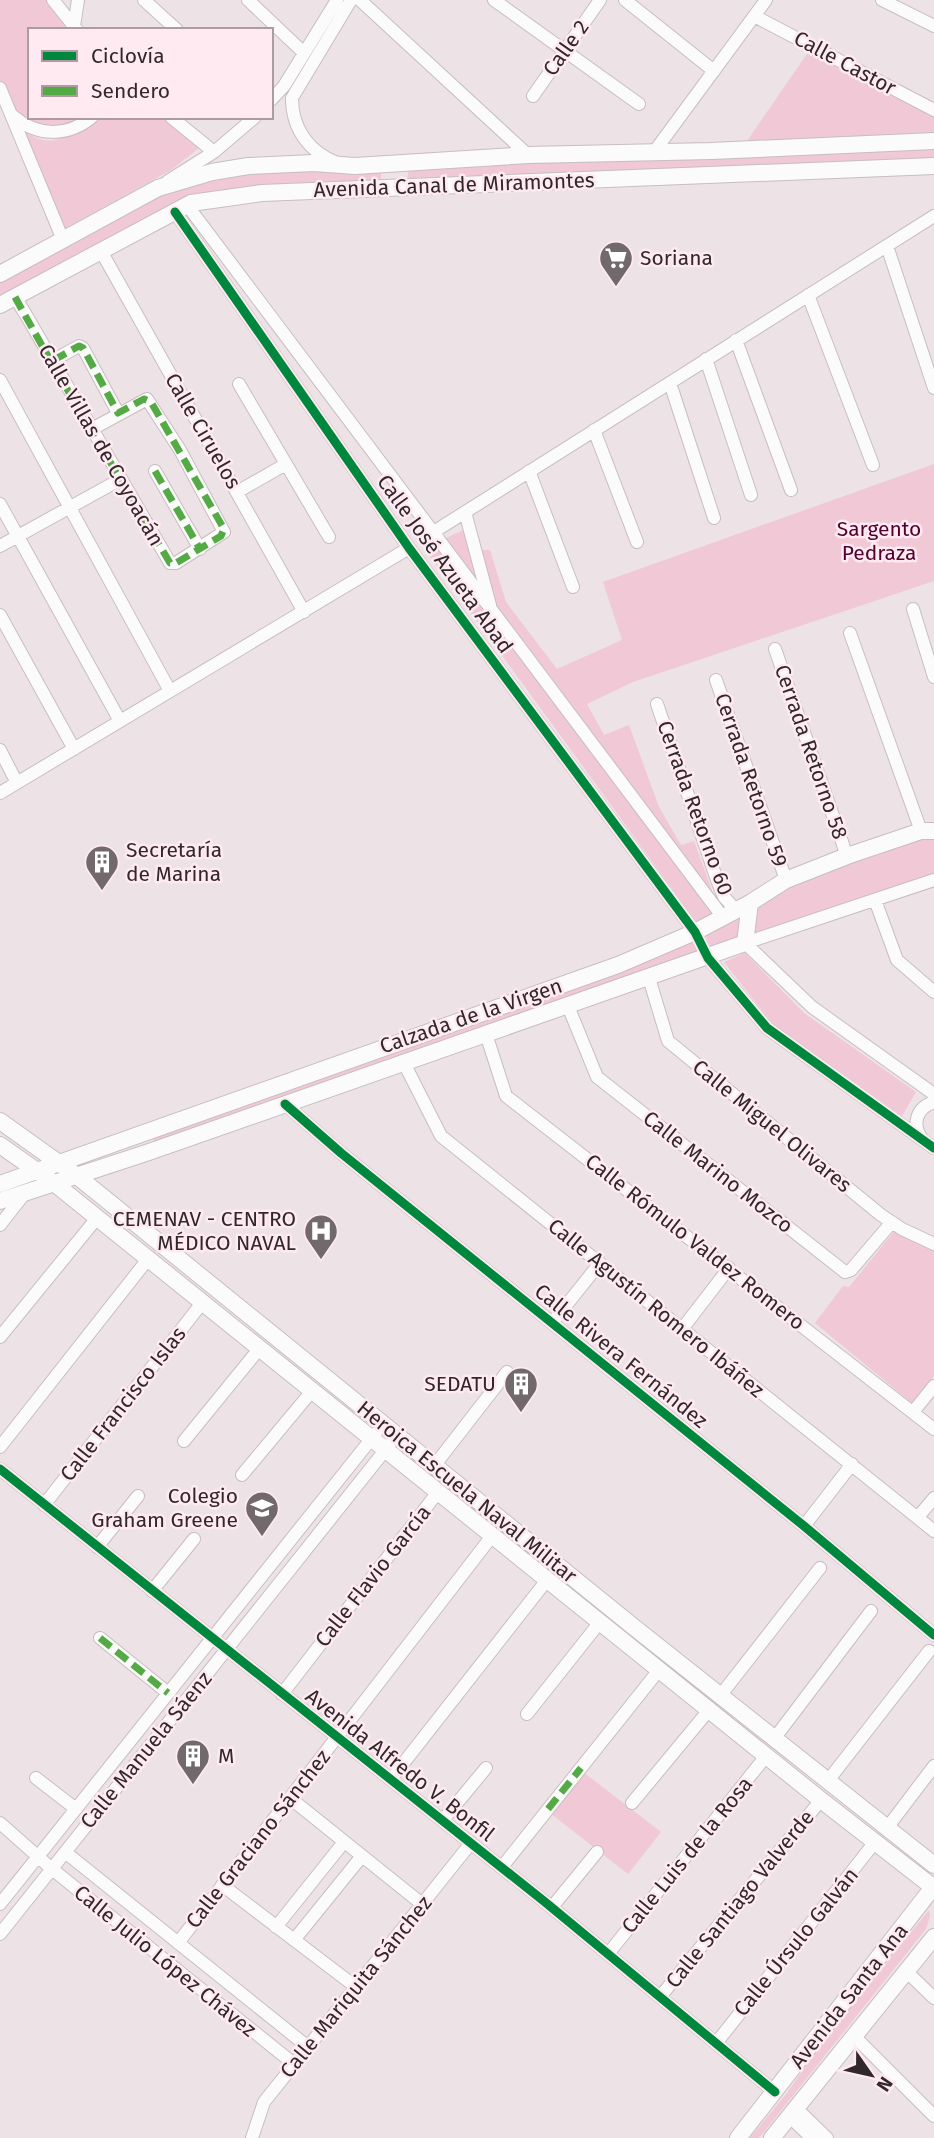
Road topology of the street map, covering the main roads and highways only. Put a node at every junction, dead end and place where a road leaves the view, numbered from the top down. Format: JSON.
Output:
{"nodes":[{"id":1,"x":934,"y":141,"type":"edge"},
{"id":2,"x":407,"y":163,"type":"junction"},
{"id":3,"x":385,"y":164,"type":"junction"},
{"id":4,"x":934,"y":166,"type":"edge"},
{"id":5,"x":408,"y":187,"type":"junction"},
{"id":6,"x":385,"y":188,"type":"junction"},
{"id":7,"x":1,"y":272,"type":"edge"},
{"id":8,"x":0,"y":305,"type":"edge"},
{"id":9,"x":928,"y":831,"type":"edge"},
{"id":10,"x":736,"y":910,"type":"junction"},
{"id":11,"x":0,"y":1121,"type":"edge"},
{"id":12,"x":0,"y":1145,"type":"edge"},
{"id":13,"x":125,"y":1160,"type":"junction"},
{"id":14,"x":58,"y":1163,"type":"junction"},
{"id":15,"x":37,"y":1171,"type":"junction"},
{"id":16,"x":76,"y":1176,"type":"junction"},
{"id":17,"x":54,"y":1183,"type":"junction"},
{"id":18,"x":0,"y":1184,"type":"edge"},
{"id":19,"x":107,"y":1200,"type":"junction"},
{"id":20,"x":0,"y":1201,"type":"edge"},
{"id":21,"x":934,"y":1865,"type":"edge"},
{"id":22,"x":934,"y":1887,"type":"edge"},
{"id":23,"x":934,"y":1937,"type":"edge"},
{"id":24,"x":738,"y":2138,"type":"edge"},
{"id":25,"x":772,"y":2138,"type":"edge"}],
"edges":[{"from":1,"to":2,"type":"main road","name":"Avenida Canal de Miramontes"},
{"from":2,"to":3,"type":"main road","name":"Avenida Canal de Miramontes"},
{"from":2,"to":5,"type":"main road"},
{"from":3,"to":6,"type":"main road"},
{"from":3,"to":7,"type":"main road","name":"Avenida Canal de Miramontes"},
{"from":4,"to":5,"type":"main road","name":"Avenida Canal de Miramontes"},
{"from":5,"to":6,"type":"main road","name":"Avenida Canal de Miramontes"},
{"from":6,"to":8,"type":"main road","name":"Avenida Canal de Miramontes"},
{"from":9,"to":10,"type":"main road","name":"Calzada de la Virgen"},
{"from":10,"to":13,"type":"main road","name":"Calzada de la Virgen"},
{"from":10,"to":14,"type":"main road","name":"Calzada de la Virgen"},
{"from":11,"to":14,"type":"main road","name":"Heroica Escuela Naval Militar"},
{"from":12,"to":15,"type":"main road","name":"Heroica Escuela Naval Militar"},
{"from":13,"to":16,"type":"main road","name":"Calzada de la Virgen"},
{"from":13,"to":19,"type":"main road"},
{"from":14,"to":15,"type":"main road","name":"Calzada de la Virgen"},
{"from":14,"to":16,"type":"main road","name":"Heroica Escuela Naval Militar"},
{"from":15,"to":17,"type":"main road","name":"Heroica Escuela Naval Militar"},
{"from":15,"to":18,"type":"main road","name":"Calzada de la Virgen"},
{"from":16,"to":17,"type":"main road","name":"Calzada de la Virgen"},
{"from":16,"to":19,"type":"main road","name":"Heroica Escuela Naval Militar"},
{"from":17,"to":20,"type":"main road","name":"Calzada de la Virgen"},
{"from":17,"to":22,"type":"main road","name":"Heroica Escuela Naval Militar"},
{"from":19,"to":21,"type":"main road","name":"Heroica Escuela Naval Militar"},
{"from":22,"to":24,"type":"main road","name":"Avenida Santa Ana"},
{"from":23,"to":25,"type":"main road","name":"Avenida Santa Ana"}]}
